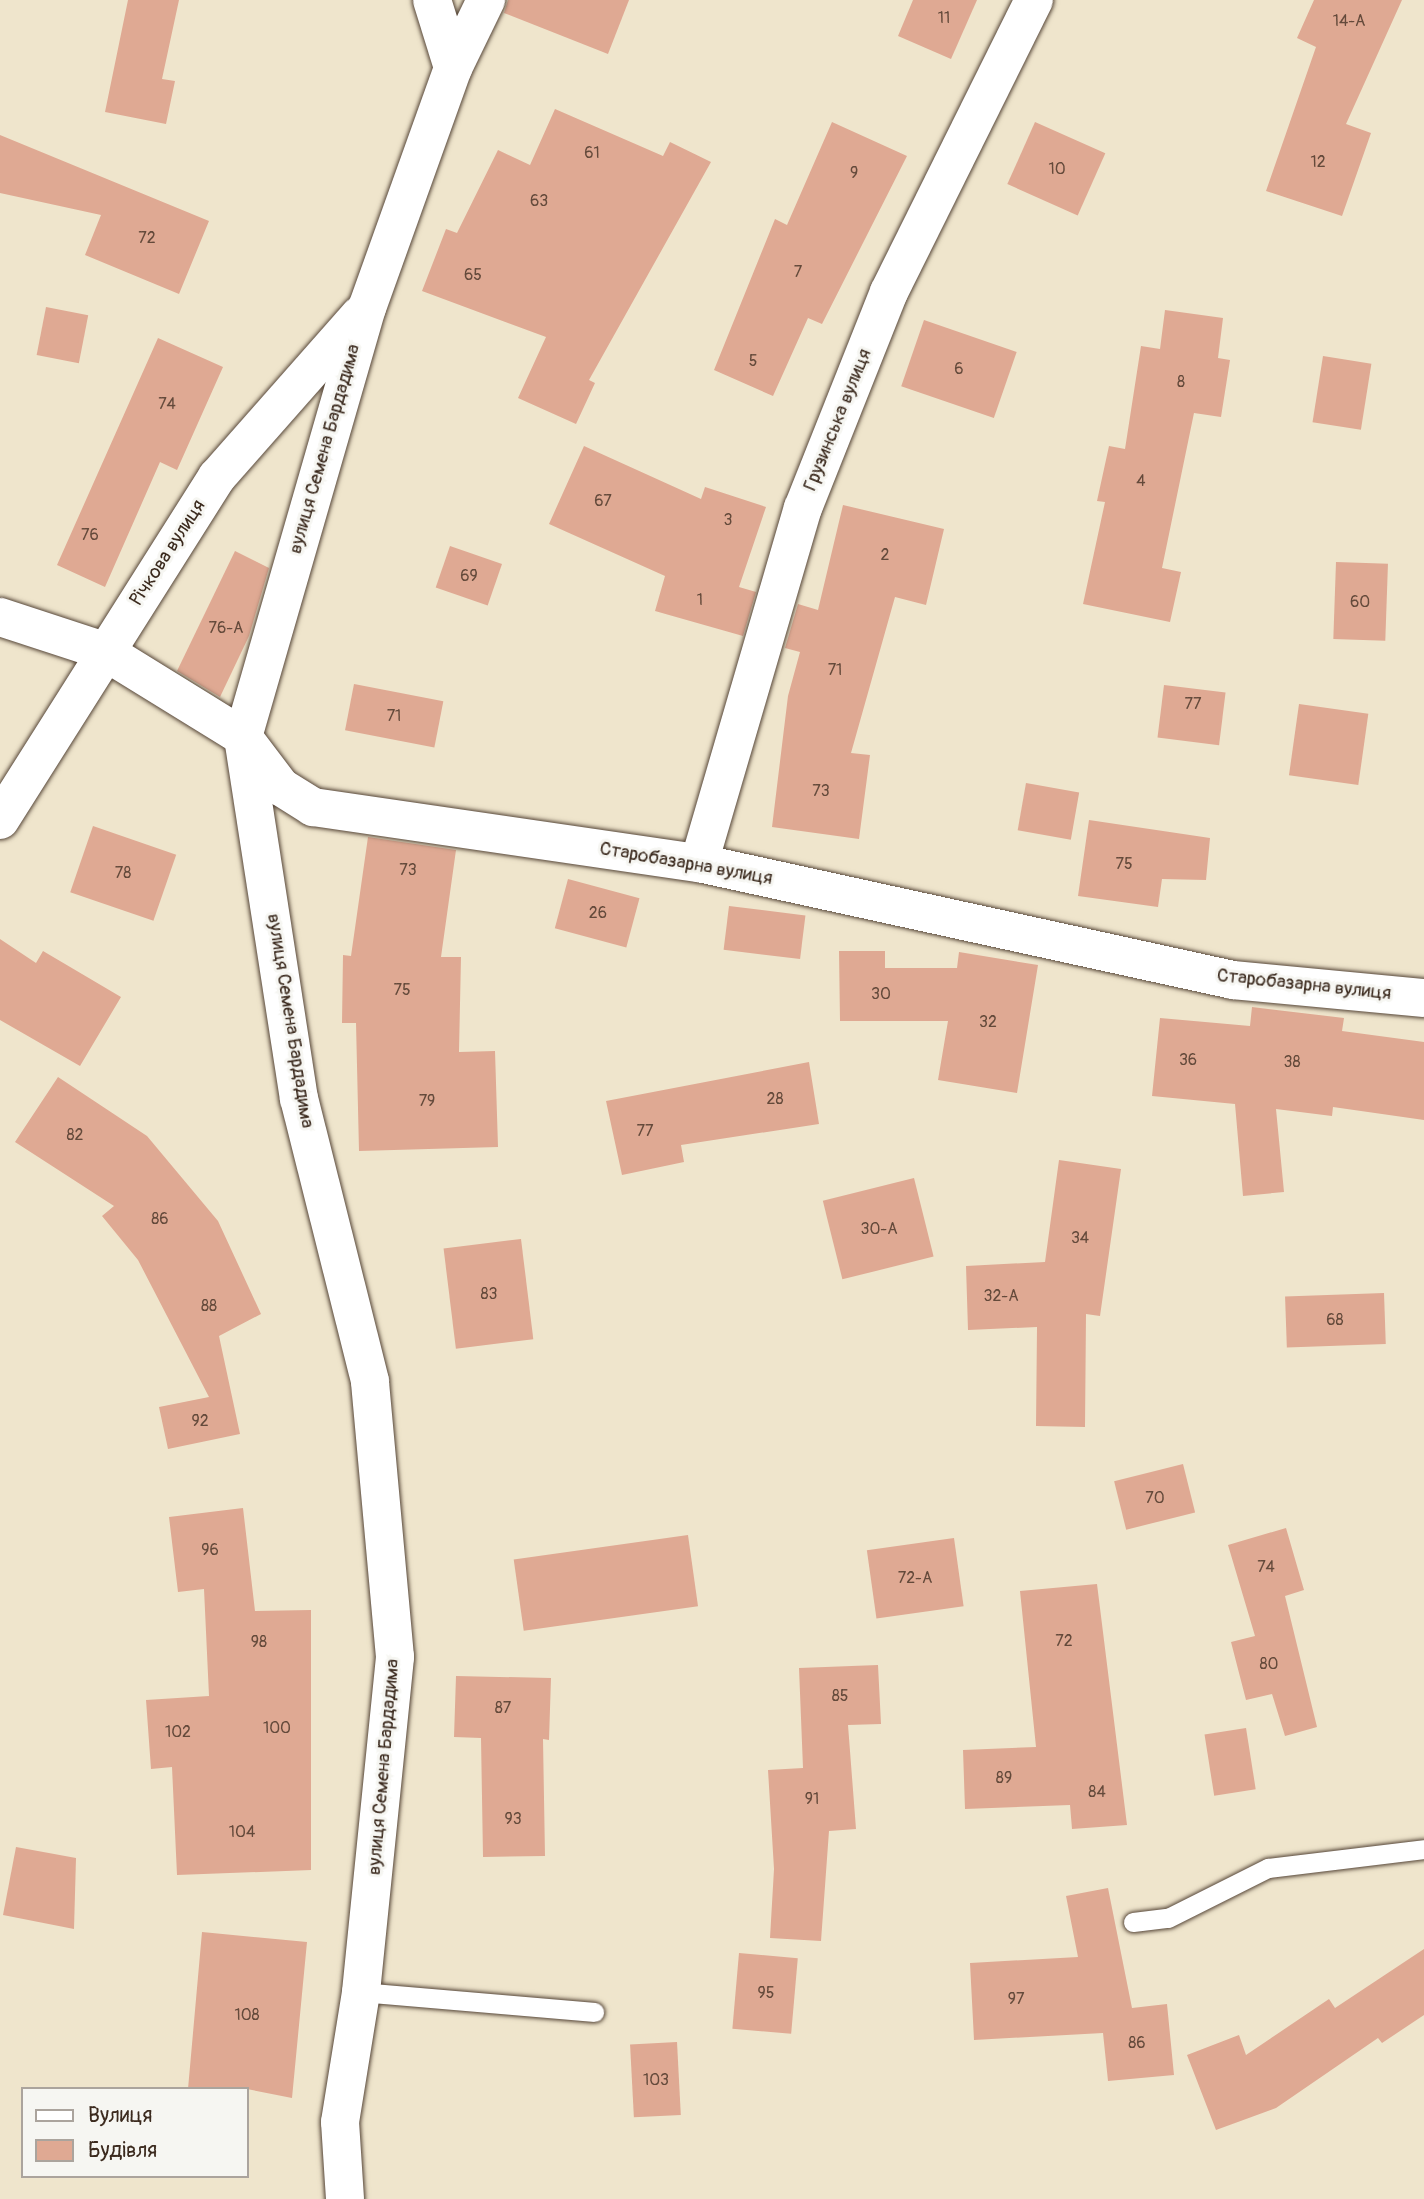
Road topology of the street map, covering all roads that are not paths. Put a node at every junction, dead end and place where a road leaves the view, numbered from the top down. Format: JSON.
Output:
{"nodes":[{"id":1,"x":432,"y":0,"type":"edge"},
{"id":2,"x":485,"y":0,"type":"edge"},
{"id":3,"x":1034,"y":0,"type":"edge"},
{"id":4,"x":453,"y":68,"type":"junction"},
{"id":5,"x":367,"y":308,"type":"junction"},
{"id":6,"x":0,"y":617,"type":"edge"},
{"id":7,"x":104,"y":651,"type":"junction"},
{"id":8,"x":243,"y":737,"type":"junction"},
{"id":9,"x":0,"y":820,"type":"edge"},
{"id":10,"x":699,"y":863,"type":"junction"},
{"id":11,"x":1424,"y":998,"type":"edge"},
{"id":12,"x":1424,"y":1849,"type":"edge"},
{"id":13,"x":1133,"y":1922,"type":"dead end"},
{"id":14,"x":361,"y":1993,"type":"junction"},
{"id":15,"x":594,"y":2012,"type":"dead end"},
{"id":16,"x":345,"y":2199,"type":"edge"}],
"edges":[{"from":1,"to":4,"type":"street"},
{"from":2,"to":4,"type":"street","name":"вулиця Семена Бардадима"},
{"from":3,"to":10,"type":"street","name":"Грузинська вулиця"},
{"from":4,"to":5,"type":"street","name":"вулиця Семена Бардадима"},
{"from":5,"to":7,"type":"street","name":"Річкова вулиця"},
{"from":5,"to":8,"type":"street","name":"вулиця Семена Бардадима"},
{"from":6,"to":7,"type":"street","name":"Старобазарна вулиця"},
{"from":7,"to":8,"type":"street","name":"Старобазарна вулиця"},
{"from":7,"to":9,"type":"street","name":"Річкова вулиця"},
{"from":8,"to":10,"type":"street","name":"Старобазарна вулиця"},
{"from":8,"to":14,"type":"street","name":"вулиця Семена Бардадима"},
{"from":10,"to":11,"type":"street","name":"Старобазарна вулиця"},
{"from":12,"to":13,"type":"lane"},
{"from":14,"to":15,"type":"lane"},
{"from":14,"to":16,"type":"street","name":"вулиця Семена Бардадима"}]}
